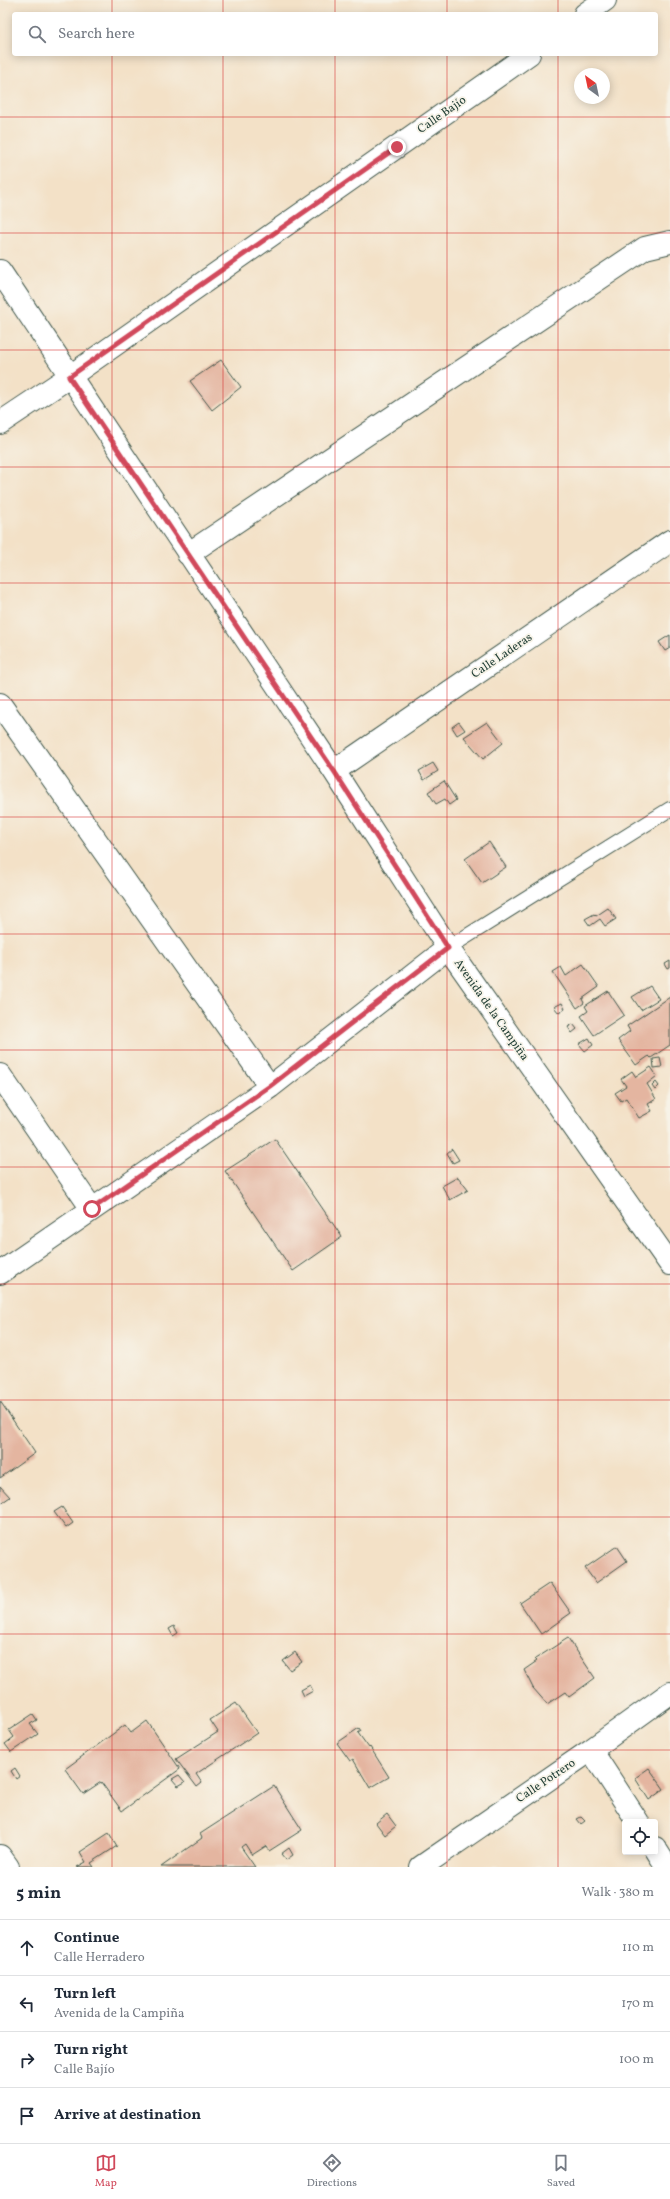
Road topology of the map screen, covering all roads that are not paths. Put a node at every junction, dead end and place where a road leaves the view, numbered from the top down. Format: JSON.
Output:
{"nodes":[{"id":1,"x":605,"y":0,"type":"edge"},
{"id":2,"x":588,"y":12,"type":"edge"},
{"id":3,"x":526,"y":56,"type":"edge"},
{"id":4,"x":670,"y":242,"type":"edge"},
{"id":5,"x":0,"y":271,"type":"edge"},
{"id":6,"x":69,"y":377,"type":"junction"},
{"id":7,"x":0,"y":423,"type":"edge"},
{"id":8,"x":670,"y":541,"type":"edge"},
{"id":9,"x":188,"y":554,"type":"junction"},
{"id":10,"x":0,"y":704,"type":"edge"},
{"id":11,"x":334,"y":771,"type":"junction"},
{"id":12,"x":670,"y":808,"type":"edge"},
{"id":13,"x":448,"y":948,"type":"junction"},
{"id":14,"x":0,"y":1075,"type":"edge"},
{"id":15,"x":270,"y":1086,"type":"junction"},
{"id":16,"x":92,"y":1209,"type":"junction"},
{"id":17,"x":670,"y":1264,"type":"edge"},
{"id":18,"x":0,"y":1273,"type":"edge"},
{"id":19,"x":670,"y":1693,"type":"edge"},
{"id":20,"x":591,"y":1750,"type":"junction"},
{"id":21,"x":636,"y":1819,"type":"edge"},
{"id":22,"x":658,"y":1853,"type":"edge"},
{"id":23,"x":0,"y":1856,"type":"edge"},
{"id":24,"x":8,"y":1867,"type":"edge"},
{"id":25,"x":421,"y":1867,"type":"edge"},
{"id":26,"x":667,"y":1867,"type":"edge"}],
"edges":[{"from":1,"to":2,"type":"street"},
{"from":3,"to":6,"type":"street","name":"Calle Bajío"},
{"from":4,"to":9,"type":"street"},
{"from":5,"to":6,"type":"street","name":"Avenida de la Campiña"},
{"from":6,"to":7,"type":"street","name":"Calle Bajío"},
{"from":6,"to":9,"type":"street","name":"Avenida de la Campiña"},
{"from":8,"to":11,"type":"street","name":"Calle Laderas"},
{"from":9,"to":11,"type":"street","name":"Avenida de la Campiña"},
{"from":10,"to":15,"type":"street"},
{"from":11,"to":13,"type":"street","name":"Avenida de la Campiña"},
{"from":12,"to":13,"type":"lane"},
{"from":13,"to":15,"type":"street"},
{"from":13,"to":17,"type":"street","name":"Avenida de la Campiña"},
{"from":14,"to":16,"type":"street"},
{"from":15,"to":16,"type":"street"},
{"from":16,"to":18,"type":"street"},
{"from":19,"to":20,"type":"street","name":"Calle Potrero"},
{"from":20,"to":21,"type":"street"},
{"from":20,"to":25,"type":"street","name":"Calle Potrero"},
{"from":22,"to":26,"type":"street"},
{"from":23,"to":24,"type":"street"}]}
